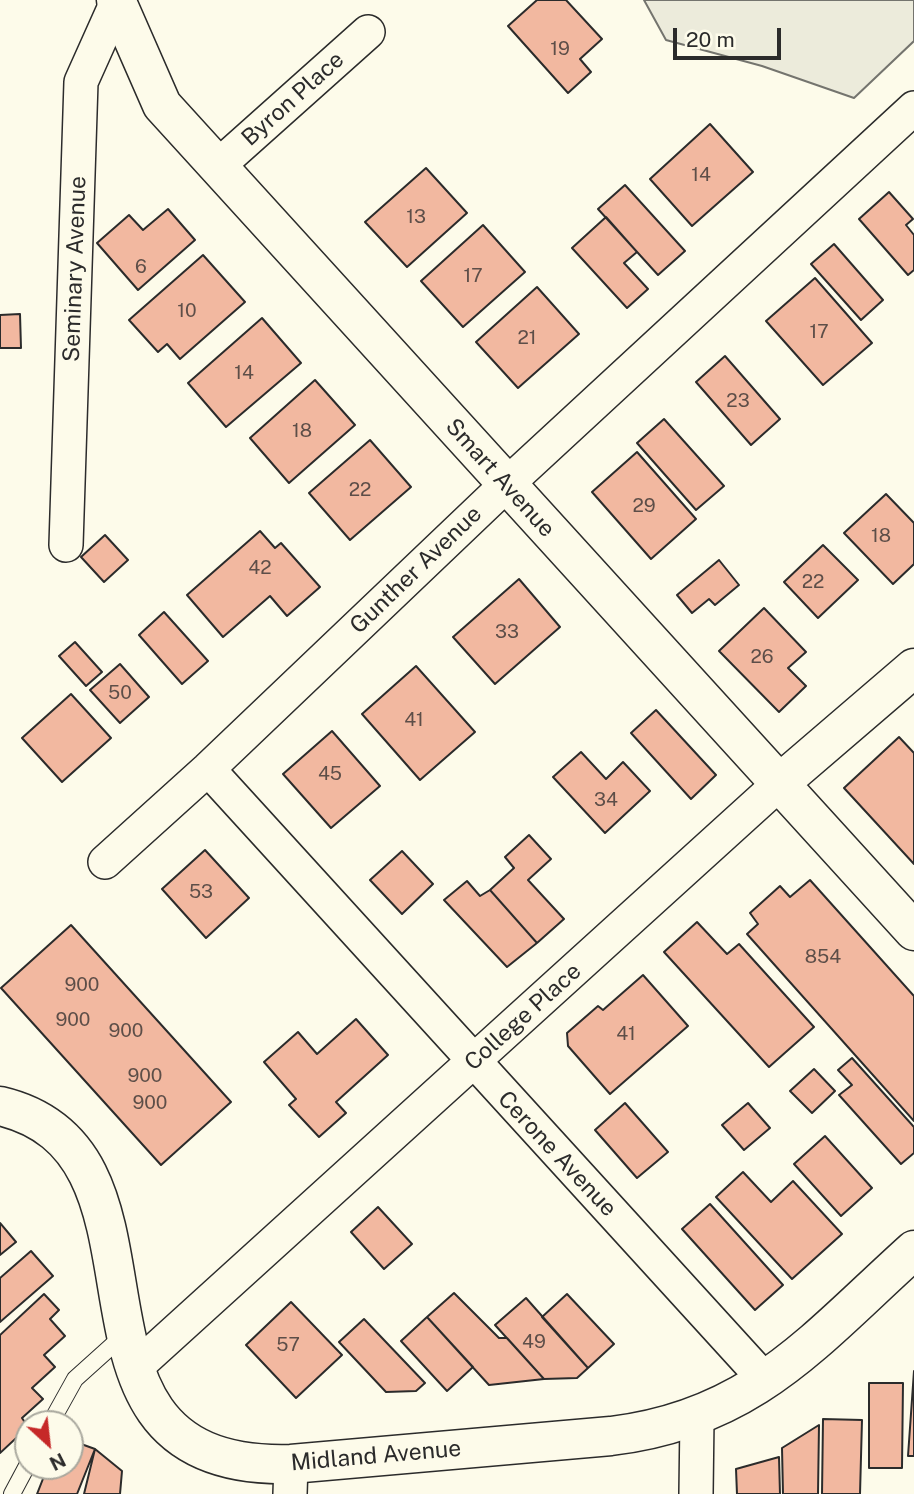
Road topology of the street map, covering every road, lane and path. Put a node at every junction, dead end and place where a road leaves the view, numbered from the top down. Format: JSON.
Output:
{"nodes":[{"id":1,"x":116,"y":2,"type":"edge"},
{"id":2,"x":368,"y":32,"type":"dead end"},
{"id":3,"x":914,"y":108,"type":"edge"},
{"id":4,"x":218,"y":166,"type":"junction"},
{"id":5,"x":506,"y":485,"type":"junction"},
{"id":6,"x":66,"y":545,"type":"dead end"},
{"id":7,"x":914,"y":668,"type":"edge"},
{"id":8,"x":208,"y":769,"type":"junction"},
{"id":9,"x":780,"y":783,"type":"junction"},
{"id":10,"x":105,"y":862,"type":"dead end"},
{"id":11,"x":914,"y":931,"type":"edge"},
{"id":12,"x":472,"y":1062,"type":"junction"},
{"id":13,"x":0,"y":1106,"type":"edge"},
{"id":14,"x":914,"y":1250,"type":"edge"},
{"id":15,"x":130,"y":1352,"type":"junction"},
{"id":16,"x":766,"y":1381,"type":"junction"},
{"id":17,"x":58,"y":1410,"type":"edge"},
{"id":18,"x":697,"y":1418,"type":"junction"},
{"id":19,"x":290,"y":1479,"type":"edge"},
{"id":20,"x":695,"y":1494,"type":"edge"}],
"edges":[{"from":1,"to":4,"type":"street","name":"Smart Avenue"},
{"from":1,"to":6,"type":"street","name":"Seminary Avenue"},
{"from":2,"to":4,"type":"street","name":"Byron Place"},
{"from":3,"to":5,"type":"street","name":"Gunther Avenue"},
{"from":4,"to":5,"type":"street","name":"Smart Avenue"},
{"from":5,"to":8,"type":"street","name":"Gunther Avenue"},
{"from":5,"to":9,"type":"street","name":"Smart Avenue"},
{"from":7,"to":9,"type":"street","name":"College Place"},
{"from":8,"to":10,"type":"street","name":"Gunther Avenue"},
{"from":8,"to":12,"type":"street","name":"Cerone Avenue"},
{"from":9,"to":11,"type":"street","name":"Smart Avenue"},
{"from":9,"to":12,"type":"street","name":"College Place"},
{"from":12,"to":15,"type":"street","name":"College Place"},
{"from":12,"to":16,"type":"street","name":"Cerone Avenue"},
{"from":13,"to":15,"type":"street","name":"Midland Avenue"},
{"from":14,"to":16,"type":"street","name":"Midland Avenue"},
{"from":15,"to":17,"type":"lane"},
{"from":15,"to":19,"type":"street","name":"Midland Avenue"},
{"from":16,"to":18,"type":"street","name":"Midland Avenue"},
{"from":18,"to":19,"type":"street","name":"Midland Avenue"},
{"from":18,"to":20,"type":"street"}]}
